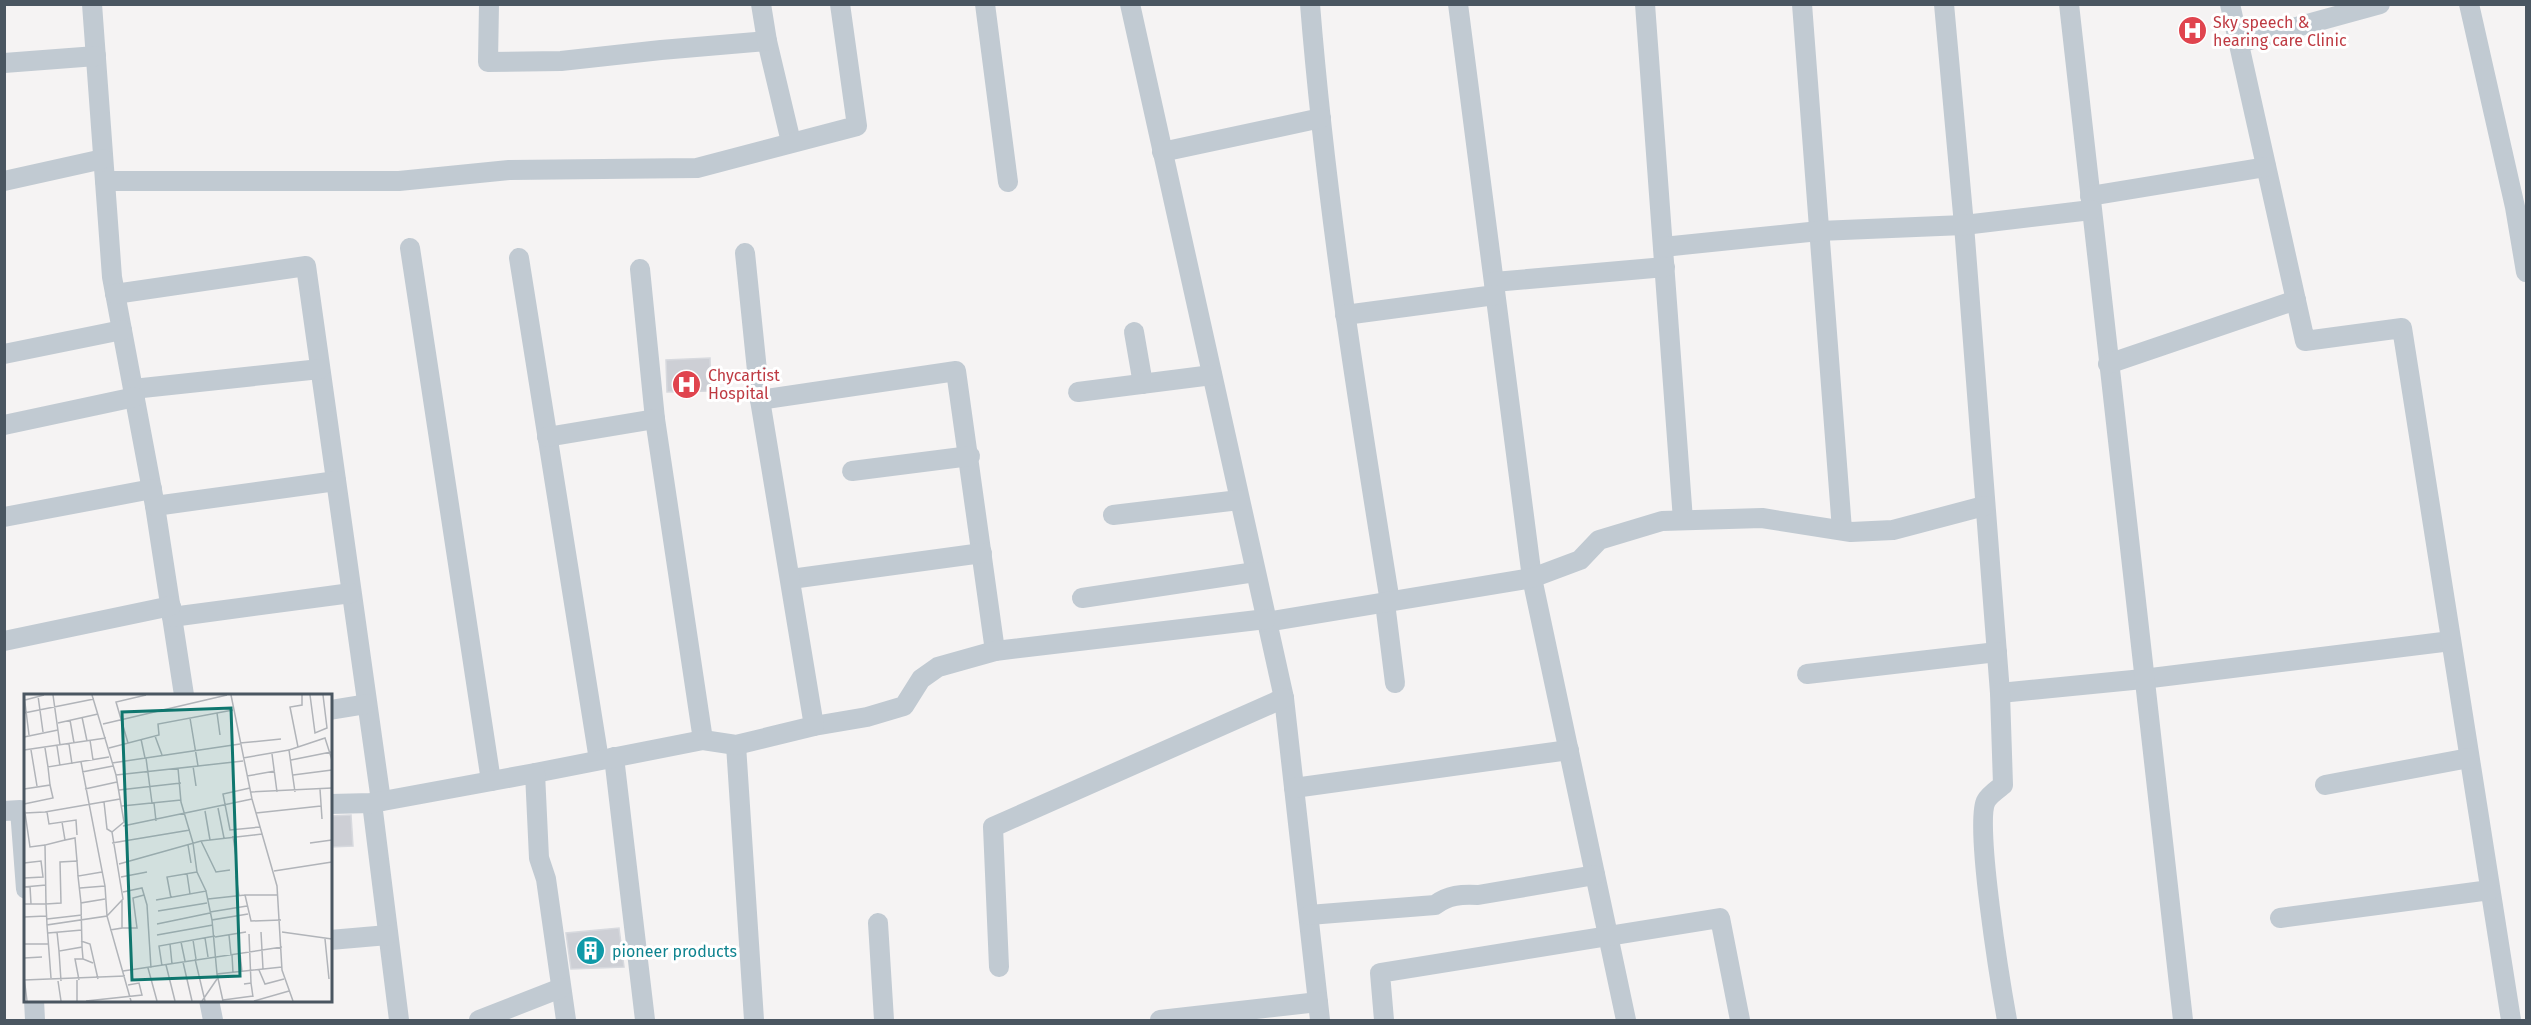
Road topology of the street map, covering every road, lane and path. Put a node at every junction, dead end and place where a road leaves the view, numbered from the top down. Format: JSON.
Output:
{"nodes":[{"id":1,"x":92,"y":4,"type":"edge"},
{"id":2,"x":489,"y":4,"type":"edge"},
{"id":3,"x":760,"y":4,"type":"edge"},
{"id":4,"x":840,"y":4,"type":"edge"},
{"id":5,"x":985,"y":4,"type":"edge"},
{"id":6,"x":1130,"y":4,"type":"edge"},
{"id":7,"x":1310,"y":4,"type":"edge"},
{"id":8,"x":1458,"y":4,"type":"edge"},
{"id":9,"x":1646,"y":4,"type":"edge"},
{"id":10,"x":1803,"y":4,"type":"edge"},
{"id":11,"x":1944,"y":4,"type":"edge"},
{"id":12,"x":2069,"y":4,"type":"edge"},
{"id":13,"x":2230,"y":4,"type":"edge"},
{"id":14,"x":2380,"y":4,"type":"edge"},
{"id":15,"x":2469,"y":4,"type":"edge"},
{"id":16,"x":767,"y":41,"type":"junction"},
{"id":17,"x":2238,"y":43,"type":"junction"},
{"id":18,"x":96,"y":57,"type":"junction"},
{"id":19,"x":4,"y":63,"type":"edge"},
{"id":20,"x":1321,"y":118,"type":"junction"},
{"id":21,"x":791,"y":142,"type":"junction"},
{"id":22,"x":1162,"y":152,"type":"junction"},
{"id":23,"x":103,"y":159,"type":"junction"},
{"id":24,"x":2266,"y":167,"type":"junction"},
{"id":25,"x":4,"y":181,"type":"edge"},
{"id":26,"x":105,"y":181,"type":"junction"},
{"id":27,"x":1008,"y":182,"type":"dead end"},
{"id":28,"x":2519,"y":188,"type":"edge"},
{"id":29,"x":2090,"y":203,"type":"junction"},
{"id":30,"x":1964,"y":225,"type":"junction"},
{"id":31,"x":1819,"y":231,"type":"junction"},
{"id":32,"x":410,"y":248,"type":"dead end"},
{"id":33,"x":745,"y":253,"type":"dead end"},
{"id":34,"x":1664,"y":257,"type":"junction"},
{"id":35,"x":519,"y":258,"type":"dead end"},
{"id":36,"x":640,"y":269,"type":"dead end"},
{"id":37,"x":2526,"y":272,"type":"edge"},
{"id":38,"x":1495,"y":288,"type":"junction"},
{"id":39,"x":115,"y":294,"type":"junction"},
{"id":40,"x":2296,"y":300,"type":"junction"},
{"id":41,"x":1345,"y":315,"type":"junction"},
{"id":42,"x":122,"y":330,"type":"junction"},
{"id":43,"x":1134,"y":332,"type":"dead end"},
{"id":44,"x":4,"y":354,"type":"edge"},
{"id":45,"x":2108,"y":364,"type":"junction"},
{"id":46,"x":320,"y":369,"type":"junction"},
{"id":47,"x":1212,"y":375,"type":"junction"},
{"id":48,"x":1143,"y":384,"type":"junction"},
{"id":49,"x":1078,"y":392,"type":"dead end"},
{"id":50,"x":134,"y":393,"type":"junction"},
{"id":51,"x":760,"y":400,"type":"junction"},
{"id":52,"x":655,"y":419,"type":"junction"},
{"id":53,"x":4,"y":425,"type":"edge"},
{"id":54,"x":548,"y":437,"type":"junction"},
{"id":55,"x":970,"y":456,"type":"junction"},
{"id":56,"x":852,"y":471,"type":"dead end"},
{"id":57,"x":336,"y":481,"type":"junction"},
{"id":58,"x":153,"y":497,"type":"junction"},
{"id":59,"x":1239,"y":500,"type":"junction"},
{"id":60,"x":1984,"y":506,"type":"junction"},
{"id":61,"x":1113,"y":515,"type":"dead end"},
{"id":62,"x":4,"y":517,"type":"edge"},
{"id":63,"x":1683,"y":520,"type":"junction"},
{"id":64,"x":1842,"y":530,"type":"junction"},
{"id":65,"x":982,"y":553,"type":"junction"},
{"id":66,"x":1255,"y":572,"type":"junction"},
{"id":67,"x":1532,"y":578,"type":"junction"},
{"id":68,"x":791,"y":579,"type":"junction"},
{"id":69,"x":351,"y":593,"type":"junction"},
{"id":70,"x":1082,"y":598,"type":"dead end"},
{"id":71,"x":1388,"y":602,"type":"junction"},
{"id":72,"x":172,"y":612,"type":"junction"},
{"id":73,"x":1266,"y":621,"type":"junction"},
{"id":74,"x":4,"y":641,"type":"edge"},
{"id":75,"x":2451,"y":641,"type":"junction"},
{"id":76,"x":995,"y":651,"type":"junction"},
{"id":77,"x":1997,"y":652,"type":"junction"},
{"id":78,"x":1807,"y":674,"type":"dead end"},
{"id":79,"x":2143,"y":679,"type":"junction"},
{"id":80,"x":1395,"y":683,"type":"dead end"},
{"id":81,"x":2000,"y":693,"type":"junction"},
{"id":82,"x":184,"y":694,"type":"edge"},
{"id":83,"x":1284,"y":698,"type":"junction"},
{"id":84,"x":367,"y":704,"type":"junction"},
{"id":85,"x":332,"y":710,"type":"edge"},
{"id":86,"x":814,"y":726,"type":"junction"},
{"id":87,"x":703,"y":740,"type":"junction"},
{"id":88,"x":736,"y":745,"type":"junction"},
{"id":89,"x":1569,"y":750,"type":"junction"},
{"id":90,"x":2469,"y":758,"type":"junction"},
{"id":91,"x":606,"y":759,"type":"junction"},
{"id":92,"x":536,"y":773,"type":"junction"},
{"id":93,"x":491,"y":781,"type":"junction"},
{"id":94,"x":2325,"y":785,"type":"dead end"},
{"id":95,"x":1294,"y":788,"type":"junction"},
{"id":96,"x":376,"y":802,"type":"junction"},
{"id":97,"x":332,"y":804,"type":"edge"},
{"id":98,"x":17,"y":810,"type":"edge"},
{"id":99,"x":24,"y":871,"type":"edge"},
{"id":100,"x":1595,"y":875,"type":"junction"},
{"id":101,"x":2490,"y":890,"type":"junction"},
{"id":102,"x":1309,"y":915,"type":"junction"},
{"id":103,"x":2280,"y":918,"type":"dead end"},
{"id":104,"x":878,"y":923,"type":"dead end"},
{"id":105,"x":388,"y":935,"type":"junction"},
{"id":106,"x":1608,"y":935,"type":"junction"},
{"id":107,"x":332,"y":940,"type":"edge"},
{"id":108,"x":999,"y":967,"type":"dead end"},
{"id":109,"x":561,"y":988,"type":"junction"},
{"id":110,"x":34,"y":1001,"type":"edge"},
{"id":111,"x":209,"y":1001,"type":"edge"},
{"id":112,"x":1319,"y":1011,"type":"edge"},
{"id":113,"x":35,"y":1020,"type":"edge"},
{"id":114,"x":213,"y":1020,"type":"edge"},
{"id":115,"x":399,"y":1020,"type":"edge"},
{"id":116,"x":479,"y":1020,"type":"edge"},
{"id":117,"x":566,"y":1020,"type":"edge"},
{"id":118,"x":645,"y":1020,"type":"edge"},
{"id":119,"x":754,"y":1020,"type":"edge"},
{"id":120,"x":884,"y":1020,"type":"edge"},
{"id":121,"x":1160,"y":1020,"type":"edge"},
{"id":122,"x":1384,"y":1020,"type":"edge"},
{"id":123,"x":1626,"y":1020,"type":"edge"},
{"id":124,"x":1740,"y":1020,"type":"edge"},
{"id":125,"x":2007,"y":1020,"type":"edge"},
{"id":126,"x":2183,"y":1020,"type":"edge"},
{"id":127,"x":2511,"y":1020,"type":"edge"}],
"edges":[{"from":1,"to":18,"type":"street"},
{"from":2,"to":16,"type":"street"},
{"from":3,"to":16,"type":"street"},
{"from":4,"to":21,"type":"street"},
{"from":5,"to":27,"type":"street"},
{"from":6,"to":22,"type":"street"},
{"from":7,"to":20,"type":"street"},
{"from":8,"to":38,"type":"street"},
{"from":9,"to":34,"type":"street"},
{"from":10,"to":31,"type":"street"},
{"from":11,"to":30,"type":"street"},
{"from":12,"to":29,"type":"street"},
{"from":13,"to":17,"type":"street"},
{"from":14,"to":17,"type":"street"},
{"from":15,"to":28,"type":"street"},
{"from":16,"to":21,"type":"street"},
{"from":17,"to":24,"type":"street"},
{"from":18,"to":19,"type":"street"},
{"from":18,"to":23,"type":"street"},
{"from":20,"to":22,"type":"street"},
{"from":20,"to":41,"type":"street"},
{"from":21,"to":26,"type":"street"},
{"from":22,"to":47,"type":"street"},
{"from":23,"to":25,"type":"street"},
{"from":23,"to":26,"type":"street"},
{"from":24,"to":29,"type":"street"},
{"from":24,"to":40,"type":"street"},
{"from":26,"to":39,"type":"street"},
{"from":28,"to":37,"type":"street"},
{"from":29,"to":30,"type":"street"},
{"from":29,"to":45,"type":"street"},
{"from":30,"to":31,"type":"street"},
{"from":30,"to":60,"type":"street"},
{"from":31,"to":34,"type":"street"},
{"from":31,"to":64,"type":"street"},
{"from":32,"to":93,"type":"street"},
{"from":33,"to":51,"type":"street"},
{"from":34,"to":38,"type":"street"},
{"from":34,"to":63,"type":"street"},
{"from":35,"to":54,"type":"street"},
{"from":36,"to":52,"type":"street"},
{"from":38,"to":41,"type":"street"},
{"from":38,"to":67,"type":"street"},
{"from":39,"to":42,"type":"street"},
{"from":39,"to":46,"type":"street"},
{"from":40,"to":45,"type":"street"},
{"from":40,"to":75,"type":"street"},
{"from":41,"to":71,"type":"street"},
{"from":42,"to":44,"type":"street"},
{"from":42,"to":50,"type":"street"},
{"from":43,"to":48,"type":"street"},
{"from":45,"to":79,"type":"street"},
{"from":46,"to":50,"type":"street"},
{"from":46,"to":57,"type":"street"},
{"from":47,"to":48,"type":"street"},
{"from":47,"to":59,"type":"street"},
{"from":48,"to":49,"type":"street"},
{"from":50,"to":53,"type":"street"},
{"from":50,"to":58,"type":"street"},
{"from":51,"to":55,"type":"street"},
{"from":51,"to":68,"type":"street"},
{"from":52,"to":54,"type":"street"},
{"from":52,"to":87,"type":"street"},
{"from":54,"to":91,"type":"street"},
{"from":55,"to":56,"type":"street"},
{"from":55,"to":65,"type":"street"},
{"from":57,"to":58,"type":"street"},
{"from":57,"to":69,"type":"street"},
{"from":58,"to":62,"type":"street"},
{"from":58,"to":72,"type":"street"},
{"from":59,"to":61,"type":"street"},
{"from":59,"to":66,"type":"street"},
{"from":60,"to":64,"type":"street"},
{"from":60,"to":77,"type":"street"},
{"from":63,"to":64,"type":"street"},
{"from":63,"to":67,"type":"street"},
{"from":65,"to":68,"type":"street"},
{"from":65,"to":76,"type":"street"},
{"from":66,"to":70,"type":"street"},
{"from":66,"to":73,"type":"street"},
{"from":67,"to":71,"type":"street"},
{"from":67,"to":89,"type":"street"},
{"from":68,"to":86,"type":"street"},
{"from":69,"to":72,"type":"street"},
{"from":69,"to":84,"type":"street"},
{"from":71,"to":73,"type":"street"},
{"from":71,"to":80,"type":"street"},
{"from":72,"to":74,"type":"street"},
{"from":72,"to":82,"type":"street"},
{"from":73,"to":76,"type":"street"},
{"from":73,"to":83,"type":"street"},
{"from":75,"to":79,"type":"street"},
{"from":75,"to":90,"type":"street"},
{"from":76,"to":86,"type":"street"},
{"from":77,"to":78,"type":"street"},
{"from":77,"to":81,"type":"street"},
{"from":79,"to":81,"type":"street"},
{"from":79,"to":126,"type":"street"},
{"from":81,"to":125,"type":"street"},
{"from":83,"to":95,"type":"street"},
{"from":83,"to":108,"type":"street"},
{"from":84,"to":85,"type":"street"},
{"from":84,"to":96,"type":"street"},
{"from":86,"to":88,"type":"street"},
{"from":87,"to":88,"type":"street"},
{"from":87,"to":91,"type":"street"},
{"from":88,"to":119,"type":"street"},
{"from":89,"to":95,"type":"street"},
{"from":89,"to":100,"type":"street"},
{"from":90,"to":94,"type":"street"},
{"from":90,"to":101,"type":"street"},
{"from":91,"to":92,"type":"street"},
{"from":91,"to":118,"type":"street"},
{"from":92,"to":93,"type":"street"},
{"from":92,"to":109,"type":"street"},
{"from":93,"to":96,"type":"street"},
{"from":95,"to":102,"type":"street"},
{"from":96,"to":97,"type":"street"},
{"from":96,"to":105,"type":"street"},
{"from":98,"to":99,"type":"street"},
{"from":100,"to":102,"type":"street"},
{"from":100,"to":106,"type":"street"},
{"from":101,"to":103,"type":"street"},
{"from":101,"to":127,"type":"street"},
{"from":102,"to":112,"type":"street"},
{"from":104,"to":120,"type":"street"},
{"from":105,"to":107,"type":"street"},
{"from":105,"to":115,"type":"street"},
{"from":106,"to":122,"type":"street"},
{"from":106,"to":123,"type":"street"},
{"from":106,"to":124,"type":"street"},
{"from":109,"to":116,"type":"street"},
{"from":109,"to":117,"type":"street"},
{"from":110,"to":113,"type":"street"},
{"from":111,"to":114,"type":"street"},
{"from":112,"to":121,"type":"street"}]}
